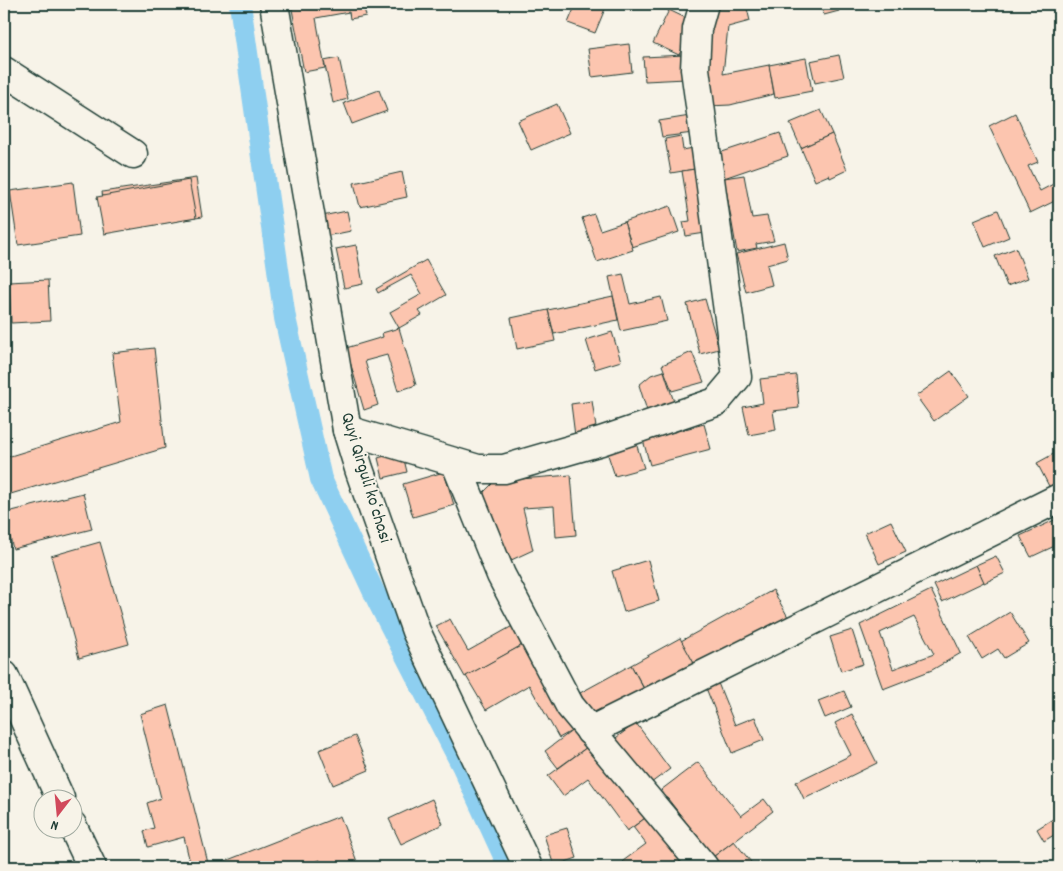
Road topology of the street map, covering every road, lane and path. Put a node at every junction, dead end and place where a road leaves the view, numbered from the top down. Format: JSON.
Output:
{"nodes":[{"id":1,"x":274,"y":4,"type":"edge"},
{"id":2,"x":704,"y":4,"type":"edge"},
{"id":3,"x":4,"y":71,"type":"edge"},
{"id":4,"x":133,"y":154,"type":"dead end"},
{"id":5,"x":347,"y":430,"type":"junction"},
{"id":6,"x":456,"y":464,"type":"junction"},
{"id":7,"x":1059,"y":498,"type":"edge"},
{"id":8,"x":4,"y":675,"type":"edge"},
{"id":9,"x":590,"y":731,"type":"junction"},
{"id":10,"x":55,"y":788,"type":"edge"},
{"id":11,"x":78,"y":838,"type":"edge"},
{"id":12,"x":92,"y":867,"type":"edge"},
{"id":13,"x":528,"y":867,"type":"edge"},
{"id":14,"x":704,"y":867,"type":"edge"}],
"edges":[{"from":1,"to":5,"type":"street","name":"Quyi Qirguli koʻchasi"},
{"from":2,"to":6,"type":"street"},
{"from":3,"to":4,"type":"street"},
{"from":5,"to":6,"type":"street"},
{"from":5,"to":13,"type":"street","name":"Quyi Qirguli koʻchasi"},
{"from":6,"to":9,"type":"street"},
{"from":7,"to":9,"type":"street"},
{"from":8,"to":10,"type":"street"},
{"from":9,"to":14,"type":"street"},
{"from":11,"to":12,"type":"street"}]}
